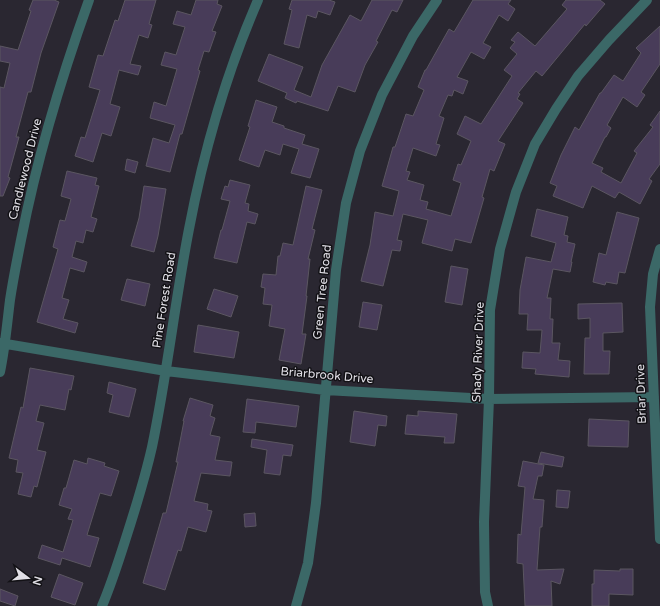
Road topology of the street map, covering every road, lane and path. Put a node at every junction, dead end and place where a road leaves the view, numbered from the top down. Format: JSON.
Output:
{"nodes":[{"id":1,"x":89,"y":0,"type":"edge"},
{"id":2,"x":258,"y":0,"type":"edge"},
{"id":3,"x":437,"y":0,"type":"edge"},
{"id":4,"x":647,"y":0,"type":"edge"},
{"id":5,"x":660,"y":249,"type":"edge"},
{"id":6,"x":3,"y":344,"type":"edge"},
{"id":7,"x":166,"y":371,"type":"junction"},
{"id":8,"x":0,"y":372,"type":"edge"},
{"id":9,"x":325,"y":390,"type":"junction"},
{"id":10,"x":654,"y":397,"type":"junction"},
{"id":11,"x":490,"y":398,"type":"junction"},
{"id":12,"x":660,"y":539,"type":"edge"},
{"id":13,"x":102,"y":606,"type":"edge"},
{"id":14,"x":296,"y":606,"type":"edge"},
{"id":15,"x":488,"y":606,"type":"edge"}],
"edges":[{"from":1,"to":6,"type":"street","name":"Candlewood Drive"},
{"from":2,"to":7,"type":"street","name":"Pine Forest Road"},
{"from":3,"to":9,"type":"street","name":"Green Tree Road"},
{"from":4,"to":11,"type":"street","name":"Shady River Drive"},
{"from":5,"to":10,"type":"street","name":"Briar Drive"},
{"from":6,"to":7,"type":"street","name":"Briarbrook Drive"},
{"from":6,"to":8,"type":"street","name":"Candlewood Drive"},
{"from":7,"to":9,"type":"street","name":"Briarbrook Drive"},
{"from":7,"to":13,"type":"street","name":"Pine Forest Road"},
{"from":9,"to":11,"type":"street","name":"Briarbrook Drive"},
{"from":9,"to":14,"type":"street","name":"Green Tree Road"},
{"from":10,"to":11,"type":"street","name":"Briarbrook Drive"},
{"from":10,"to":12,"type":"street","name":"Briar Drive"},
{"from":11,"to":15,"type":"street","name":"Shady River Drive"}]}
